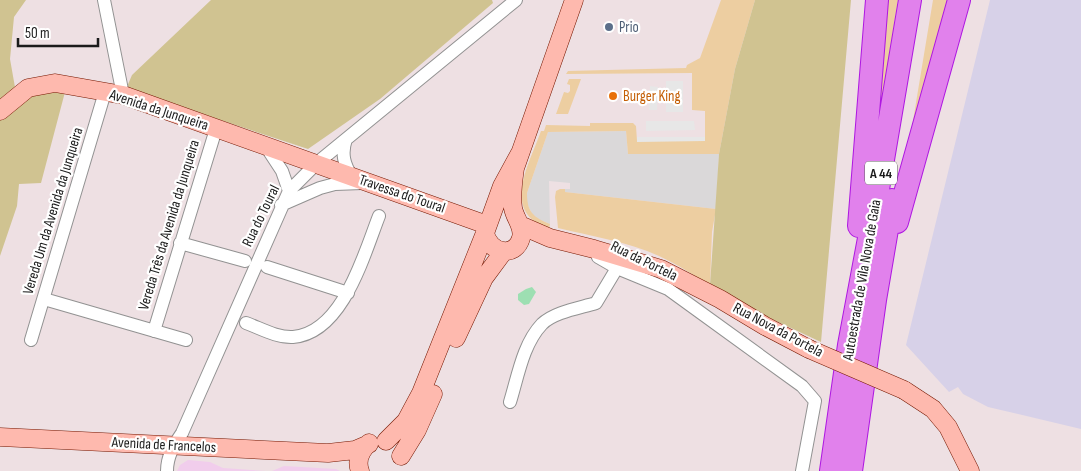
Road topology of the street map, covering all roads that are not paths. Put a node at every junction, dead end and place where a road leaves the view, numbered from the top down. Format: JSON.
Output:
{"nodes":[{"id":1,"x":104,"y":0,"type":"edge"},
{"id":2,"x":516,"y":0,"type":"edge"},
{"id":3,"x":877,"y":0,"type":"edge"},
{"id":4,"x":910,"y":0,"type":"edge"},
{"id":5,"x":925,"y":0,"type":"edge"},
{"id":6,"x":959,"y":0,"type":"edge"},
{"id":7,"x":570,"y":3,"type":"edge"},
{"id":8,"x":105,"y":92,"type":"junction"},
{"id":9,"x":123,"y":95,"type":"junction"},
{"id":10,"x":0,"y":111,"type":"edge"},
{"id":11,"x":216,"y":129,"type":"junction"},
{"id":12,"x":346,"y":139,"type":"junction"},
{"id":13,"x":265,"y":145,"type":"junction"},
{"id":14,"x":520,"y":154,"type":"junction"},
{"id":15,"x":317,"y":163,"type":"junction"},
{"id":16,"x":361,"y":180,"type":"junction"},
{"id":17,"x":289,"y":191,"type":"junction"},
{"id":18,"x":281,"y":205,"type":"junction"},
{"id":19,"x":379,"y":216,"type":"dead end"},
{"id":20,"x":518,"y":222,"type":"junction"},
{"id":21,"x":488,"y":226,"type":"junction"},
{"id":22,"x":550,"y":238,"type":"junction"},
{"id":23,"x":180,"y":243,"type":"junction"},
{"id":24,"x":511,"y":248,"type":"junction"},
{"id":25,"x":594,"y":249,"type":"junction"},
{"id":26,"x":245,"y":261,"type":"dead end"},
{"id":27,"x":267,"y":267,"type":"dead end"},
{"id":28,"x":617,"y":268,"type":"junction"},
{"id":29,"x":348,"y":293,"type":"junction"},
{"id":30,"x":44,"y":299,"type":"junction"},
{"id":31,"x":875,"y":300,"type":"junction"},
{"id":32,"x":246,"y":323,"type":"dead end"},
{"id":33,"x":154,"y":330,"type":"junction"},
{"id":34,"x":31,"y":340,"type":"dead end"},
{"id":35,"x":186,"y":340,"type":"dead end"},
{"id":36,"x":849,"y":346,"type":"junction"},
{"id":37,"x":510,"y":402,"type":"dead end"},
{"id":38,"x":0,"y":437,"type":"edge"},
{"id":39,"x":377,"y":442,"type":"junction"},
{"id":40,"x":173,"y":446,"type":"junction"},
{"id":41,"x":328,"y":452,"type":"junction"},
{"id":42,"x":401,"y":464,"type":"edge"},
{"id":43,"x":360,"y":470,"type":"edge"},
{"id":44,"x":167,"y":471,"type":"edge"},
{"id":45,"x":802,"y":471,"type":"edge"},
{"id":46,"x":831,"y":471,"type":"edge"},
{"id":47,"x":851,"y":471,"type":"edge"},
{"id":48,"x":970,"y":471,"type":"edge"}],
"edges":[{"from":1,"to":9,"type":"street"},
{"from":2,"to":12,"type":"street","name":"Rua do Toural"},
{"from":3,"to":36,"type":"highway"},
{"from":4,"to":36,"type":"highway","name":"Autoestrada de Vila Nova de Gaia","number":"A 44"},
{"from":5,"to":31,"type":"highway","name":"Autoestrada de Vila Nova de Gaia","number":"A 44"},
{"from":6,"to":31,"type":"highway"},
{"from":7,"to":14,"type":"main road"},
{"from":8,"to":9,"type":"main road","name":"Avenida da Junqueira"},
{"from":8,"to":10,"type":"main road","name":"Avenida da Junqueira"},
{"from":8,"to":30,"type":"street","name":"Vereda Um da Avenida da Junqueira"},
{"from":9,"to":11,"type":"main road","name":"Avenida da Junqueira"},
{"from":11,"to":13,"type":"main road","name":"Avenida da Junqueira"},
{"from":11,"to":23,"type":"street","name":"Vereda Três da Avenida da Junqueira"},
{"from":12,"to":15,"type":"street","name":"Rua do Toural"},
{"from":12,"to":16,"type":"street"},
{"from":13,"to":15,"type":"main road","name":"Avenida da Junqueira"},
{"from":13,"to":17,"type":"street"},
{"from":14,"to":20,"type":"main road"},
{"from":14,"to":21,"type":"main road"},
{"from":15,"to":16,"type":"main road","name":"Travessa do Toural"},
{"from":15,"to":17,"type":"street","name":"Rua do Toural"},
{"from":16,"to":18,"type":"street"},
{"from":16,"to":21,"type":"main road","name":"Travessa do Toural"},
{"from":17,"to":18,"type":"street","name":"Rua do Toural"},
{"from":18,"to":40,"type":"street","name":"Rua do Toural"},
{"from":19,"to":29,"type":"street"},
{"from":20,"to":21,"type":"main road"},
{"from":20,"to":22,"type":"main road","name":"Rua Nova da Portela"},
{"from":20,"to":24,"type":"main road"},
{"from":21,"to":24,"type":"main road"},
{"from":21,"to":39,"type":"main road"},
{"from":22,"to":24,"type":"main road","name":"Rua Nova da Portela"},
{"from":22,"to":25,"type":"main road","name":"Rua Nova da Portela"},
{"from":23,"to":26,"type":"street"},
{"from":23,"to":33,"type":"street","name":"Vereda Três da Avenida da Junqueira"},
{"from":24,"to":42,"type":"main road"},
{"from":25,"to":28,"type":"street","name":"Rua da Portela"},
{"from":25,"to":48,"type":"main road","name":"Rua Nova da Portela","bridge":true},
{"from":27,"to":29,"type":"street"},
{"from":28,"to":37,"type":"street"},
{"from":28,"to":45,"type":"street","name":"Rua da Portela"},
{"from":29,"to":32,"type":"street"},
{"from":30,"to":33,"type":"street"},
{"from":30,"to":34,"type":"street","name":"Vereda Um da Avenida da Junqueira"},
{"from":31,"to":47,"type":"highway","name":"Autoestrada de Vila Nova de Gaia","number":"A 44"},
{"from":33,"to":35,"type":"street"},
{"from":36,"to":46,"type":"highway","name":"Autoestrada de Vila Nova de Gaia","number":"A 44"},
{"from":38,"to":40,"type":"main road","name":"Avenida de Francelos"},
{"from":39,"to":41,"type":"main road","name":"Avenida de Francelos"},
{"from":39,"to":42,"type":"main road"},
{"from":39,"to":43,"type":"main road"},
{"from":40,"to":41,"type":"main road","name":"Avenida de Francelos"},
{"from":40,"to":44,"type":"street","name":"Rua do Toural"},
{"from":41,"to":43,"type":"main road","name":"Avenida de Francelos"}]}
